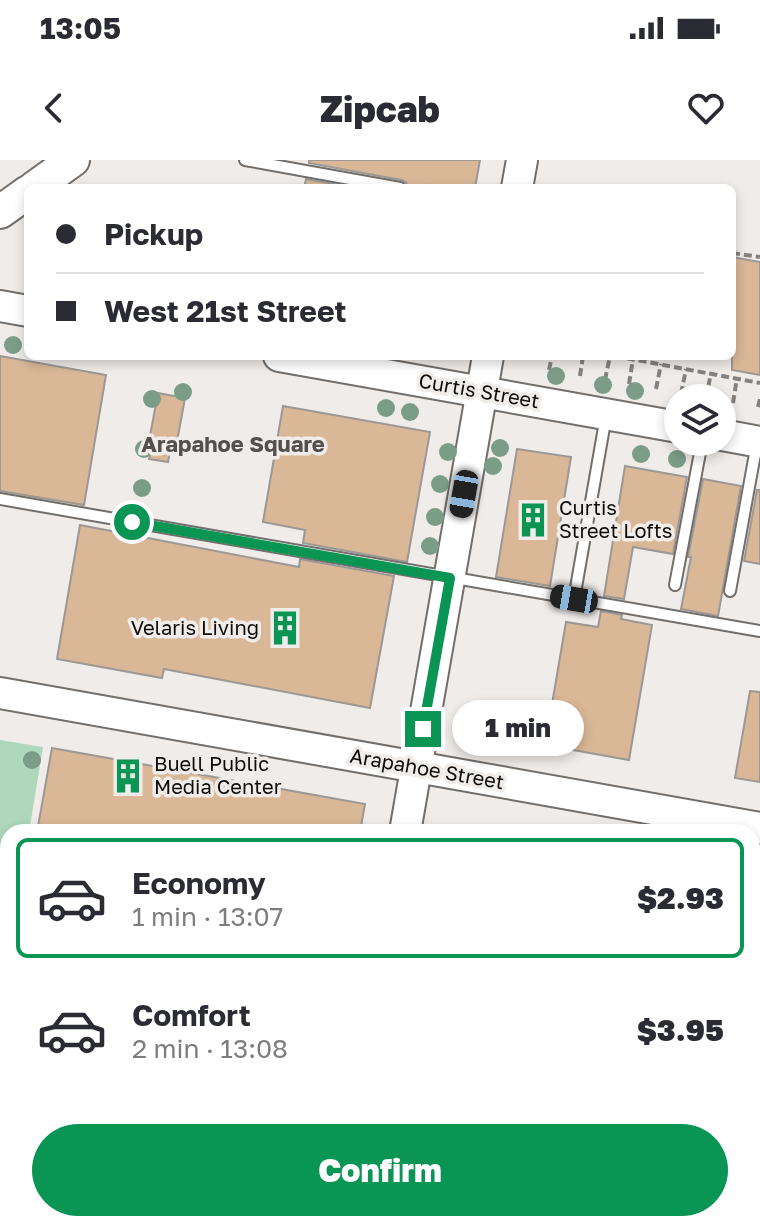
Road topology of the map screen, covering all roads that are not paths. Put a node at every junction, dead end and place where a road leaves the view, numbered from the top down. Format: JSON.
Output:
{"nodes":[{"id":1,"x":73,"y":160,"type":"edge"},
{"id":2,"x":245,"y":160,"type":"edge"},
{"id":3,"x":522,"y":160,"type":"edge"},
{"id":4,"x":40,"y":184,"type":"edge"},
{"id":5,"x":378,"y":184,"type":"edge"},
{"id":6,"x":518,"y":184,"type":"edge"},
{"id":7,"x":24,"y":195,"type":"edge"},
{"id":8,"x":0,"y":212,"type":"edge"},
{"id":9,"x":0,"y":306,"type":"edge"},
{"id":10,"x":24,"y":310,"type":"edge"},
{"id":11,"x":302,"y":360,"type":"edge"},
{"id":12,"x":487,"y":360,"type":"edge"},
{"id":13,"x":482,"y":392,"type":"junction"},
{"id":14,"x":606,"y":414,"type":"junction"},
{"id":15,"x":664,"y":424,"type":"edge"},
{"id":16,"x":736,"y":437,"type":"edge"},
{"id":17,"x":759,"y":441,"type":"edge"},
{"id":18,"x":699,"y":456,"type":"edge"},
{"id":19,"x":0,"y":499,"type":"edge"},
{"id":20,"x":450,"y":578,"type":"junction"},
{"id":21,"x":675,"y":585,"type":"dead end"},
{"id":22,"x":730,"y":591,"type":"dead end"},
{"id":23,"x":574,"y":599,"type":"junction"},
{"id":24,"x":760,"y":631,"type":"edge"},
{"id":25,"x":0,"y":693,"type":"edge"},
{"id":26,"x":416,"y":767,"type":"junction"},
{"id":27,"x":406,"y":824,"type":"edge"},
{"id":28,"x":737,"y":824,"type":"edge"}],
"edges":[{"from":1,"to":4,"type":"main road"},
{"from":2,"to":5,"type":"lane"},
{"from":3,"to":6,"type":"street"},
{"from":7,"to":8,"type":"main road"},
{"from":9,"to":10,"type":"street"},
{"from":11,"to":13,"type":"street","name":"Curtis Street"},
{"from":12,"to":13,"type":"street"},
{"from":13,"to":14,"type":"street","name":"Curtis Street"},
{"from":13,"to":20,"type":"street"},
{"from":14,"to":15,"type":"street","name":"Curtis Street"},
{"from":14,"to":23,"type":"lane"},
{"from":16,"to":17,"type":"street"},
{"from":17,"to":22,"type":"lane"},
{"from":18,"to":21,"type":"lane"},
{"from":19,"to":20,"type":"lane"},
{"from":20,"to":23,"type":"lane"},
{"from":20,"to":26,"type":"street"},
{"from":23,"to":24,"type":"lane"},
{"from":25,"to":26,"type":"street","name":"Arapahoe Street"},
{"from":26,"to":27,"type":"street"},
{"from":26,"to":28,"type":"street","name":"Arapahoe Street"}]}
